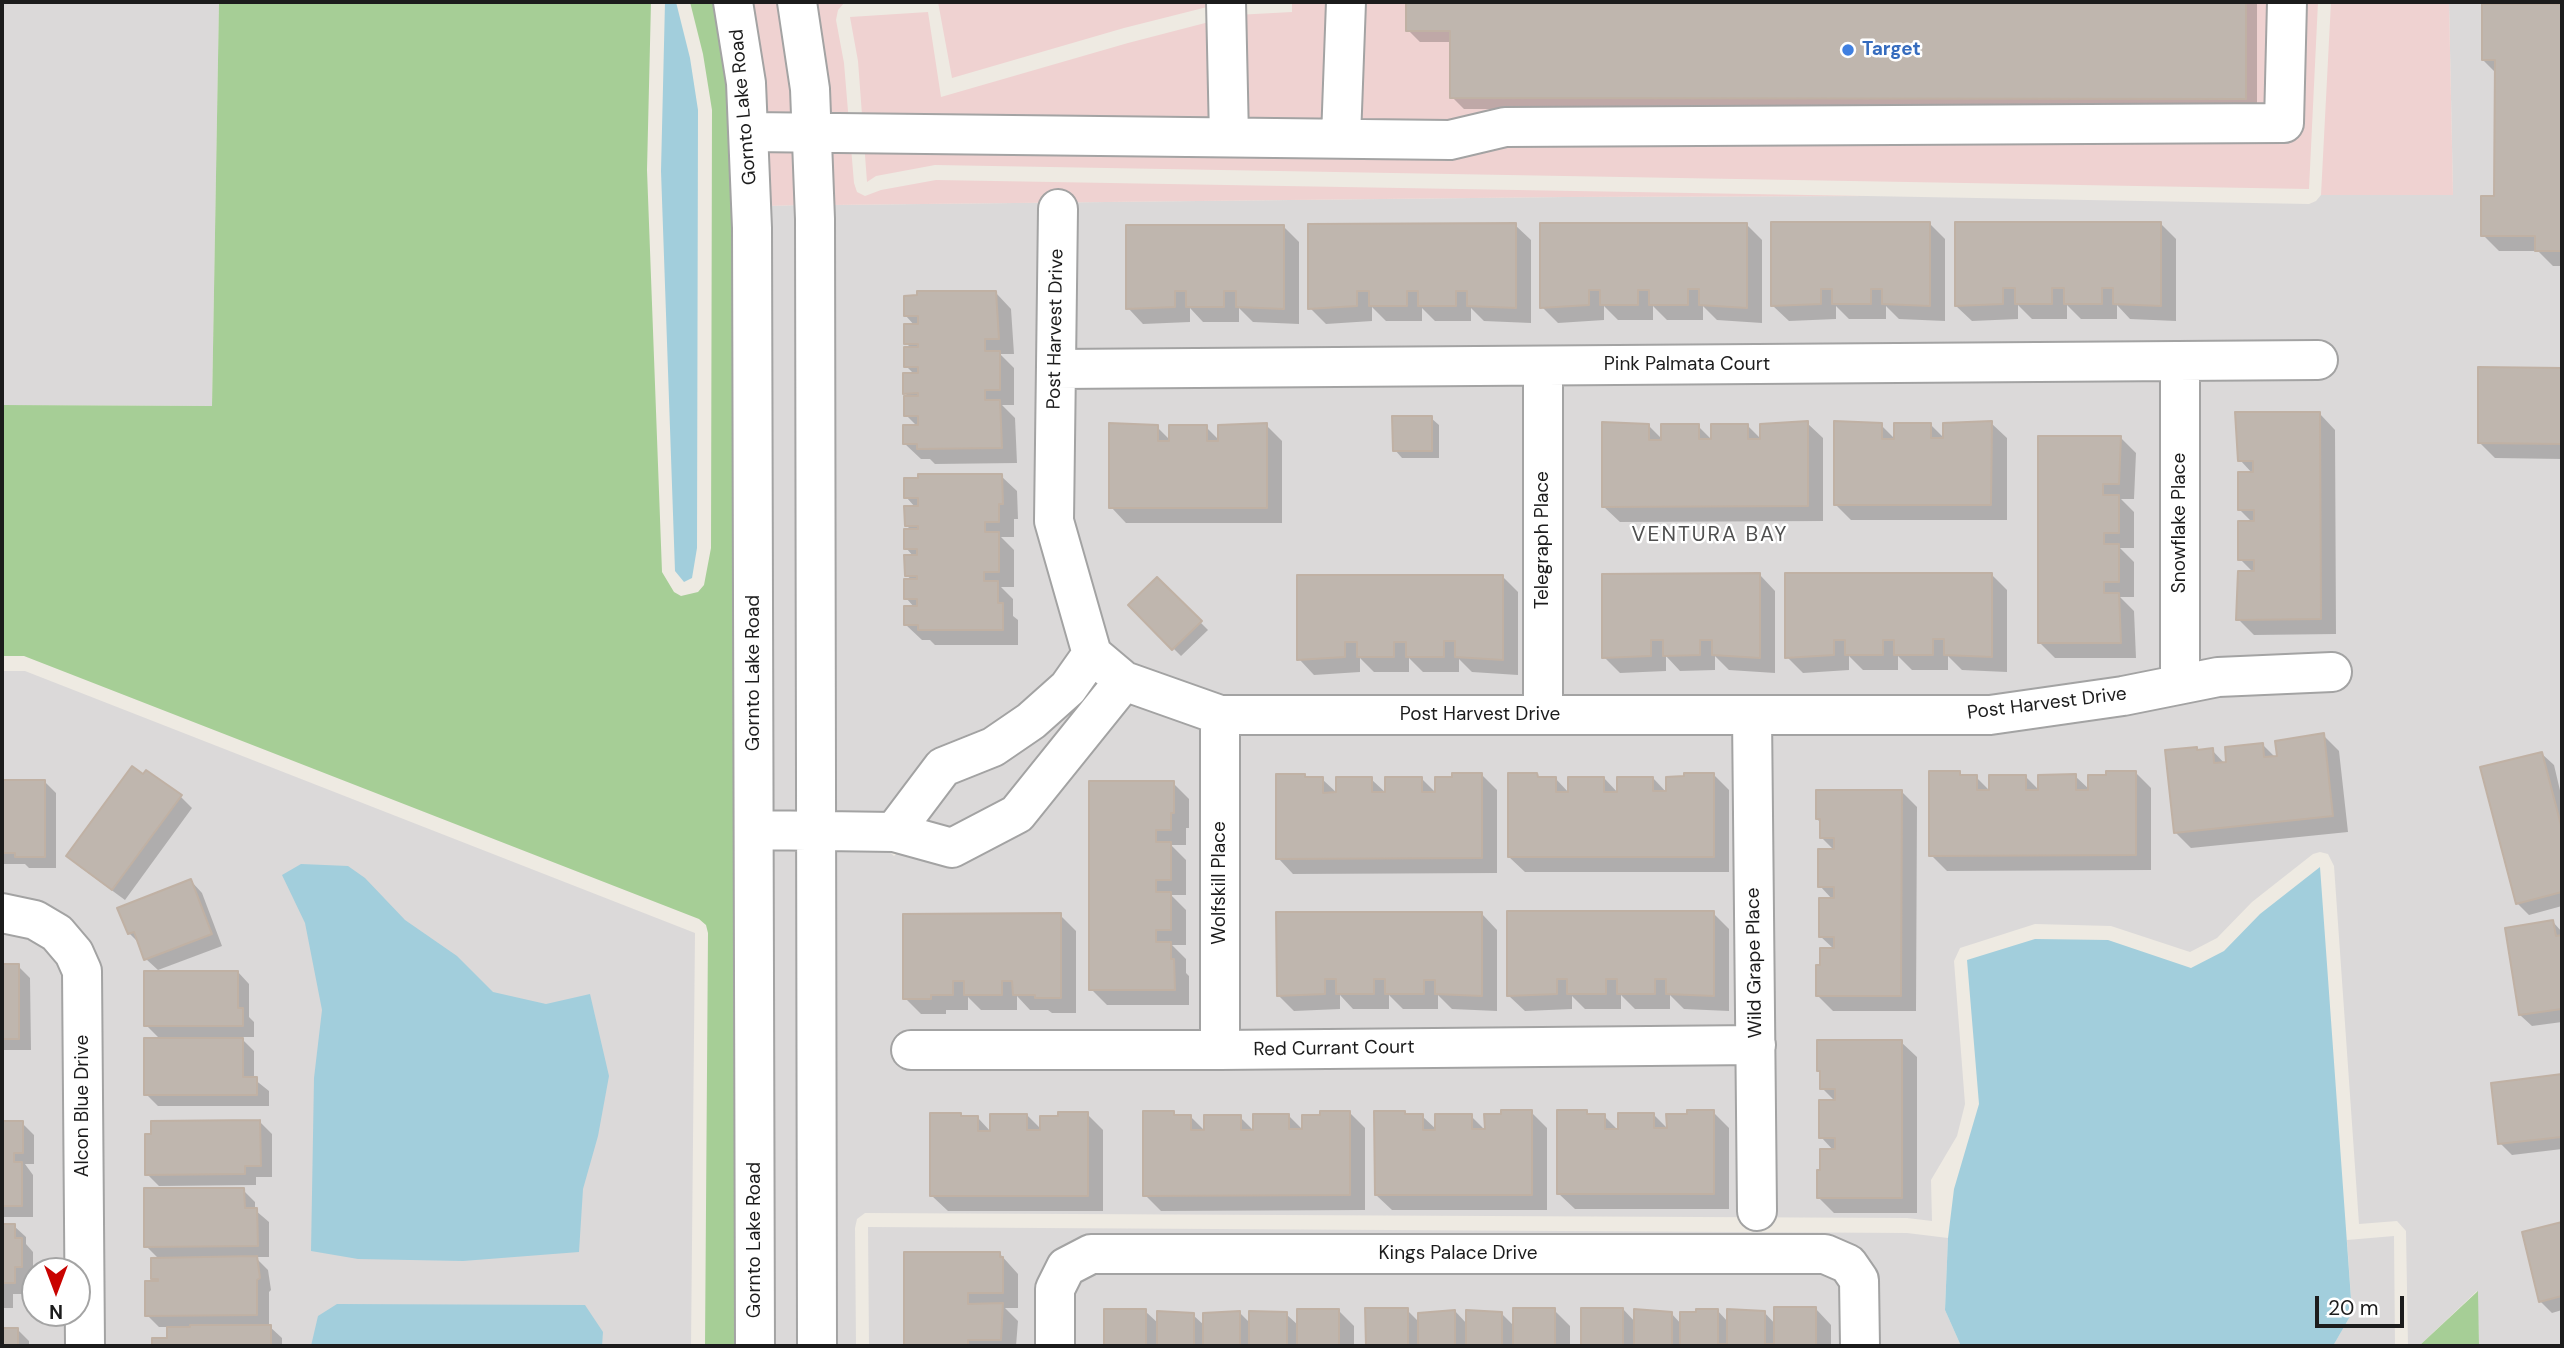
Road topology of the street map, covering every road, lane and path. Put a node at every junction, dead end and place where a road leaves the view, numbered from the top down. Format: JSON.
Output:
{"nodes":[{"id":1,"x":733,"y":2,"type":"edge"},
{"id":2,"x":797,"y":2,"type":"edge"},
{"id":3,"x":1226,"y":2,"type":"edge"},
{"id":4,"x":1346,"y":2,"type":"edge"},
{"id":5,"x":2287,"y":2,"type":"edge"},
{"id":6,"x":813,"y":131,"type":"junction"},
{"id":7,"x":750,"y":132,"type":"junction"},
{"id":8,"x":1228,"y":137,"type":"junction"},
{"id":9,"x":1341,"y":138,"type":"junction"},
{"id":10,"x":1058,"y":209,"type":"dead end"},
{"id":11,"x":2318,"y":360,"type":"dead end"},
{"id":12,"x":2180,"y":361,"type":"junction"},
{"id":13,"x":1543,"y":366,"type":"junction"},
{"id":14,"x":1056,"y":369,"type":"junction"},
{"id":15,"x":1092,"y":654,"type":"junction"},
{"id":16,"x":2332,"y":672,"type":"dead end"},
{"id":17,"x":1124,"y":681,"type":"junction"},
{"id":18,"x":2180,"y":684,"type":"junction"},
{"id":19,"x":1220,"y":715,"type":"junction"},
{"id":20,"x":1543,"y":715,"type":"junction"},
{"id":21,"x":1752,"y":715,"type":"junction"},
{"id":22,"x":993,"y":747,"type":"junction"},
{"id":23,"x":1038,"y":787,"type":"junction"},
{"id":24,"x":754,"y":830,"type":"junction"},
{"id":25,"x":818,"y":831,"type":"junction"},
{"id":26,"x":894,"y":832,"type":"junction"},
{"id":27,"x":2,"y":913,"type":"edge"},
{"id":28,"x":1756,"y":1045,"type":"junction"},
{"id":29,"x":911,"y":1050,"type":"dead end"},
{"id":30,"x":1220,"y":1050,"type":"junction"},
{"id":31,"x":1757,"y":1211,"type":"dead end"},
{"id":32,"x":85,"y":1346,"type":"edge"},
{"id":33,"x":755,"y":1346,"type":"edge"},
{"id":34,"x":817,"y":1346,"type":"edge"},
{"id":35,"x":1055,"y":1346,"type":"edge"},
{"id":36,"x":1860,"y":1346,"type":"edge"}],
"edges":[{"from":1,"to":7,"type":"street","name":"Gornto Lake Road"},
{"from":2,"to":6,"type":"street"},
{"from":3,"to":8,"type":"street"},
{"from":4,"to":9,"type":"street"},
{"from":5,"to":9,"type":"street"},
{"from":6,"to":7,"type":"street"},
{"from":6,"to":8,"type":"street"},
{"from":6,"to":25,"type":"street"},
{"from":7,"to":24,"type":"street","name":"Gornto Lake Road"},
{"from":8,"to":9,"type":"street"},
{"from":10,"to":14,"type":"street","name":"Post Harvest Drive"},
{"from":11,"to":12,"type":"street","name":"Pink Palmata Court"},
{"from":12,"to":13,"type":"street","name":"Pink Palmata Court"},
{"from":12,"to":18,"type":"street","name":"Snowflake Place"},
{"from":13,"to":14,"type":"street","name":"Pink Palmata Court"},
{"from":13,"to":20,"type":"street","name":"Telegraph Place"},
{"from":14,"to":15,"type":"street","name":"Post Harvest Drive"},
{"from":15,"to":17,"type":"street","name":"Post Harvest Drive"},
{"from":15,"to":22,"type":"street"},
{"from":16,"to":18,"type":"street","name":"Post Harvest Drive"},
{"from":17,"to":19,"type":"street","name":"Post Harvest Drive"},
{"from":17,"to":23,"type":"street"},
{"from":18,"to":21,"type":"street","name":"Post Harvest Drive"},
{"from":19,"to":20,"type":"street","name":"Post Harvest Drive"},
{"from":19,"to":30,"type":"street","name":"Wolfskill Place"},
{"from":20,"to":21,"type":"street","name":"Post Harvest Drive"},
{"from":21,"to":28,"type":"street","name":"Wild Grape Place"},
{"from":22,"to":23,"type":"street"},
{"from":22,"to":26,"type":"street"},
{"from":23,"to":26,"type":"street"},
{"from":24,"to":25,"type":"street"},
{"from":24,"to":33,"type":"street","name":"Gornto Lake Road"},
{"from":25,"to":26,"type":"street"},
{"from":25,"to":34,"type":"street"},
{"from":27,"to":32,"type":"street","name":"Alcon Blue Drive"},
{"from":28,"to":30,"type":"street","name":"Red Currant Court"},
{"from":28,"to":31,"type":"street","name":"Wild Grape Place"},
{"from":29,"to":30,"type":"street","name":"Red Currant Court"},
{"from":35,"to":36,"type":"street","name":"Kings Palace Drive"}]}
